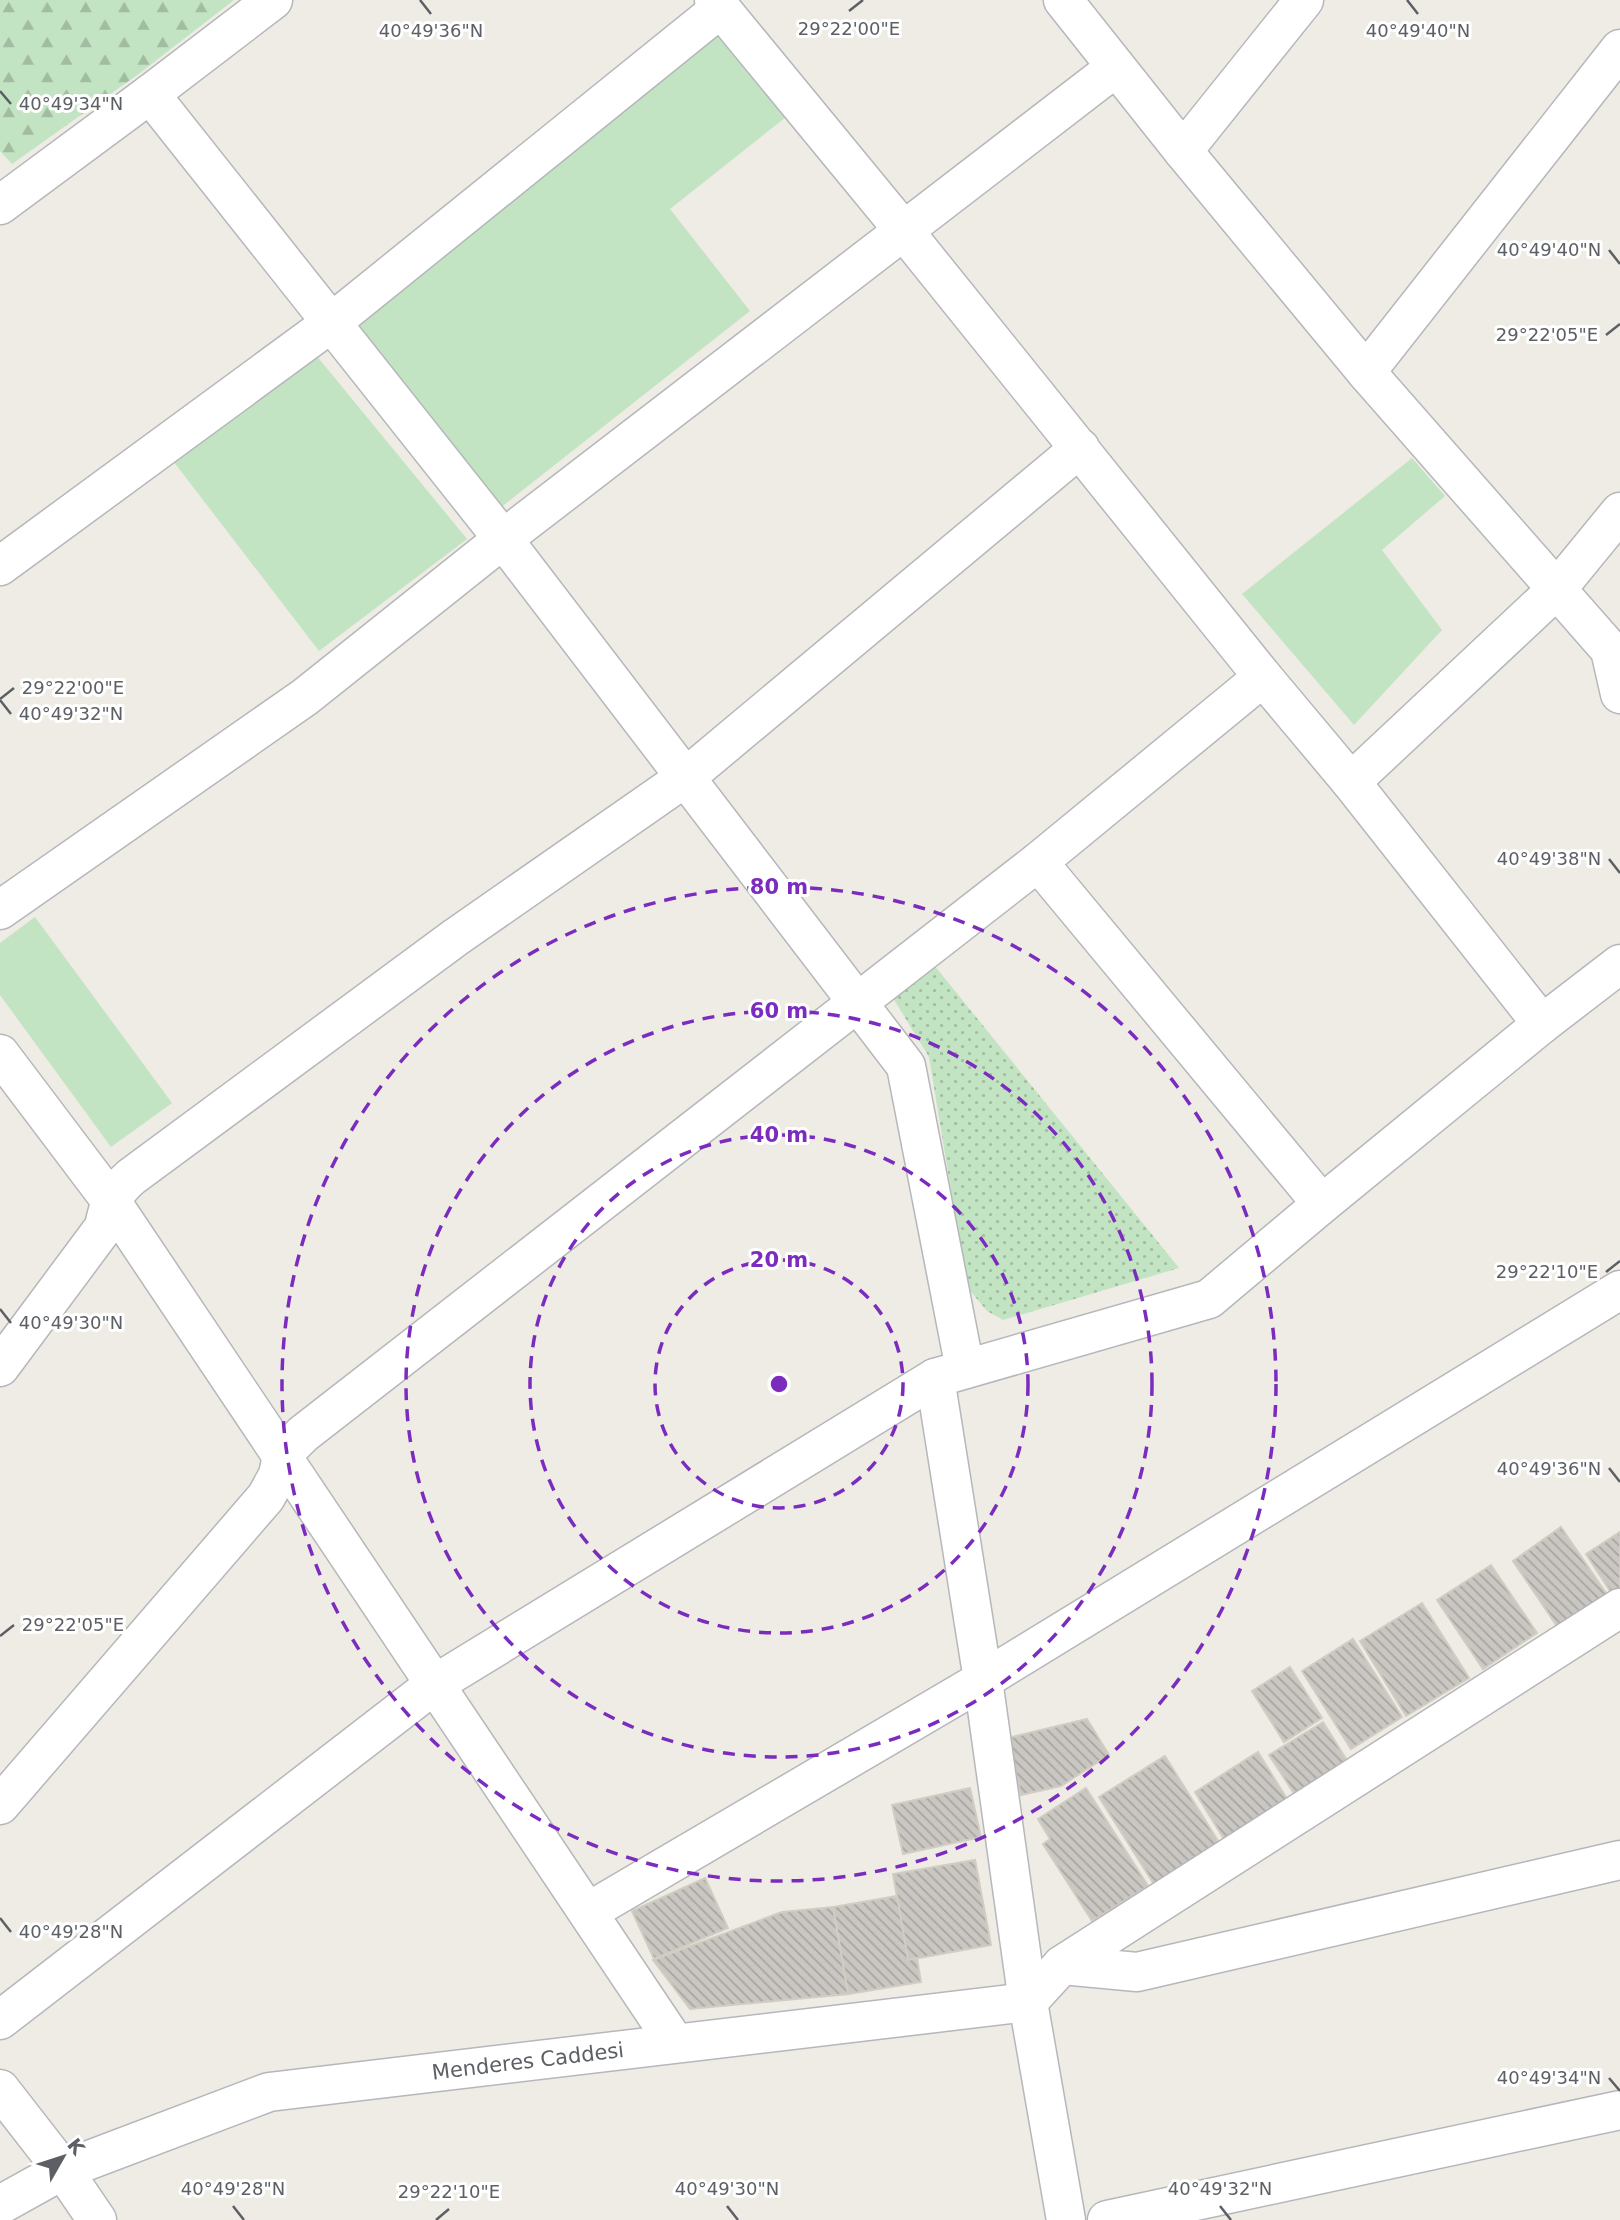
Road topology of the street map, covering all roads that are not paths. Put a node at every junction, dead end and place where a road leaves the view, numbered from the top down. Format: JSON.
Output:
{"nodes":[{"id":1,"x":273,"y":0,"type":"edge"},
{"id":2,"x":1063,"y":0,"type":"edge"},
{"id":3,"x":1304,"y":0,"type":"edge"},
{"id":4,"x":718,"y":4,"type":"edge"},
{"id":5,"x":1620,"y":49,"type":"edge"},
{"id":6,"x":1115,"y":68,"type":"junction"},
{"id":7,"x":150,"y":94,"type":"junction"},
{"id":8,"x":1183,"y":151,"type":"junction"},
{"id":9,"x":0,"y":205,"type":"edge"},
{"id":10,"x":904,"y":230,"type":"junction"},
{"id":11,"x":331,"y":323,"type":"junction"},
{"id":12,"x":1366,"y":372,"type":"junction"},
{"id":13,"x":1080,"y":448,"type":"junction"},
{"id":14,"x":1620,"y":512,"type":"edge"},
{"id":15,"x":503,"y":539,"type":"junction"},
{"id":16,"x":0,"y":566,"type":"edge"},
{"id":17,"x":1557,"y":589,"type":"junction"},
{"id":18,"x":1263,"y":677,"type":"junction"},
{"id":19,"x":1620,"y":694,"type":"edge"},
{"id":20,"x":687,"y":777,"type":"junction"},
{"id":21,"x":1351,"y":782,"type":"junction"},
{"id":22,"x":1038,"y":862,"type":"junction"},
{"id":23,"x":0,"y":910,"type":"edge"},
{"id":24,"x":1620,"y":964,"type":"edge"},
{"id":25,"x":859,"y":1002,"type":"junction"},
{"id":26,"x":1542,"y":1024,"type":"junction"},
{"id":27,"x":0,"y":1054,"type":"edge"},
{"id":28,"x":106,"y":1187,"type":"junction"},
{"id":29,"x":1322,"y":1204,"type":"junction"},
{"id":30,"x":88,"y":1250,"type":"junction"},
{"id":31,"x":148,"y":1259,"type":"junction"},
{"id":32,"x":1620,"y":1290,"type":"edge"},
{"id":33,"x":0,"y":1367,"type":"edge"},
{"id":34,"x":950,"y":1374,"type":"junction"},
{"id":35,"x":292,"y":1445,"type":"junction"},
{"id":36,"x":307,"y":1492,"type":"junction"},
{"id":37,"x":266,"y":1497,"type":"junction"},
{"id":38,"x":1620,"y":1608,"type":"edge"},
{"id":39,"x":982,"y":1680,"type":"junction"},
{"id":40,"x":435,"y":1684,"type":"junction"},
{"id":41,"x":0,"y":1805,"type":"edge"},
{"id":42,"x":1620,"y":1860,"type":"edge"},
{"id":43,"x":588,"y":1912,"type":"junction"},
{"id":44,"x":1062,"y":1965,"type":"junction"},
{"id":45,"x":1028,"y":2002,"type":"junction"},
{"id":46,"x":0,"y":2020,"type":"edge"},
{"id":47,"x":675,"y":2043,"type":"junction"},
{"id":48,"x":0,"y":2089,"type":"edge"},
{"id":49,"x":1620,"y":2110,"type":"edge"},
{"id":50,"x":63,"y":2170,"type":"junction"},
{"id":51,"x":0,"y":2205,"type":"edge"},
{"id":52,"x":97,"y":2220,"type":"edge"},
{"id":53,"x":1066,"y":2220,"type":"edge"},
{"id":54,"x":1107,"y":2220,"type":"edge"}],
"edges":[{"from":1,"to":7,"type":"street"},
{"from":2,"to":6,"type":"street"},
{"from":3,"to":8,"type":"street"},
{"from":4,"to":10,"type":"street"},
{"from":4,"to":11,"type":"street"},
{"from":5,"to":12,"type":"street"},
{"from":6,"to":8,"type":"street"},
{"from":6,"to":10,"type":"street"},
{"from":7,"to":9,"type":"street"},
{"from":7,"to":11,"type":"street"},
{"from":8,"to":12,"type":"street"},
{"from":10,"to":13,"type":"street"},
{"from":10,"to":15,"type":"street"},
{"from":11,"to":15,"type":"street"},
{"from":11,"to":16,"type":"street"},
{"from":12,"to":17,"type":"street"},
{"from":13,"to":18,"type":"street"},
{"from":13,"to":20,"type":"street"},
{"from":14,"to":17,"type":"street"},
{"from":15,"to":20,"type":"street"},
{"from":15,"to":23,"type":"street"},
{"from":17,"to":19,"type":"street"},
{"from":17,"to":21,"type":"street"},
{"from":18,"to":21,"type":"street"},
{"from":18,"to":22,"type":"street"},
{"from":20,"to":25,"type":"street"},
{"from":20,"to":28,"type":"street"},
{"from":21,"to":26,"type":"street"},
{"from":22,"to":25,"type":"street"},
{"from":22,"to":29,"type":"street"},
{"from":24,"to":26,"type":"street"},
{"from":25,"to":34,"type":"street"},
{"from":25,"to":35,"type":"street"},
{"from":26,"to":29,"type":"street"},
{"from":27,"to":28,"type":"street"},
{"from":28,"to":30,"type":"street"},
{"from":28,"to":31,"type":"street"},
{"from":29,"to":34,"type":"street"},
{"from":30,"to":31,"type":"street"},
{"from":30,"to":33,"type":"street"},
{"from":31,"to":35,"type":"street"},
{"from":32,"to":39,"type":"street"},
{"from":34,"to":39,"type":"street"},
{"from":34,"to":40,"type":"street"},
{"from":35,"to":36,"type":"street"},
{"from":35,"to":37,"type":"street"},
{"from":36,"to":37,"type":"street"},
{"from":36,"to":40,"type":"street"},
{"from":37,"to":41,"type":"street"},
{"from":38,"to":44,"type":"street"},
{"from":39,"to":43,"type":"street"},
{"from":39,"to":45,"type":"street"},
{"from":40,"to":43,"type":"street"},
{"from":40,"to":46,"type":"street"},
{"from":42,"to":44,"type":"street"},
{"from":43,"to":47,"type":"street"},
{"from":44,"to":45,"type":"street"},
{"from":45,"to":47,"type":"street","name":"Menderes Caddesi"},
{"from":45,"to":53,"type":"street"},
{"from":47,"to":50,"type":"street","name":"Menderes Caddesi"},
{"from":48,"to":50,"type":"street"},
{"from":49,"to":54,"type":"street"},
{"from":50,"to":51,"type":"street","name":"Menderes Caddesi"},
{"from":50,"to":52,"type":"street"}]}
